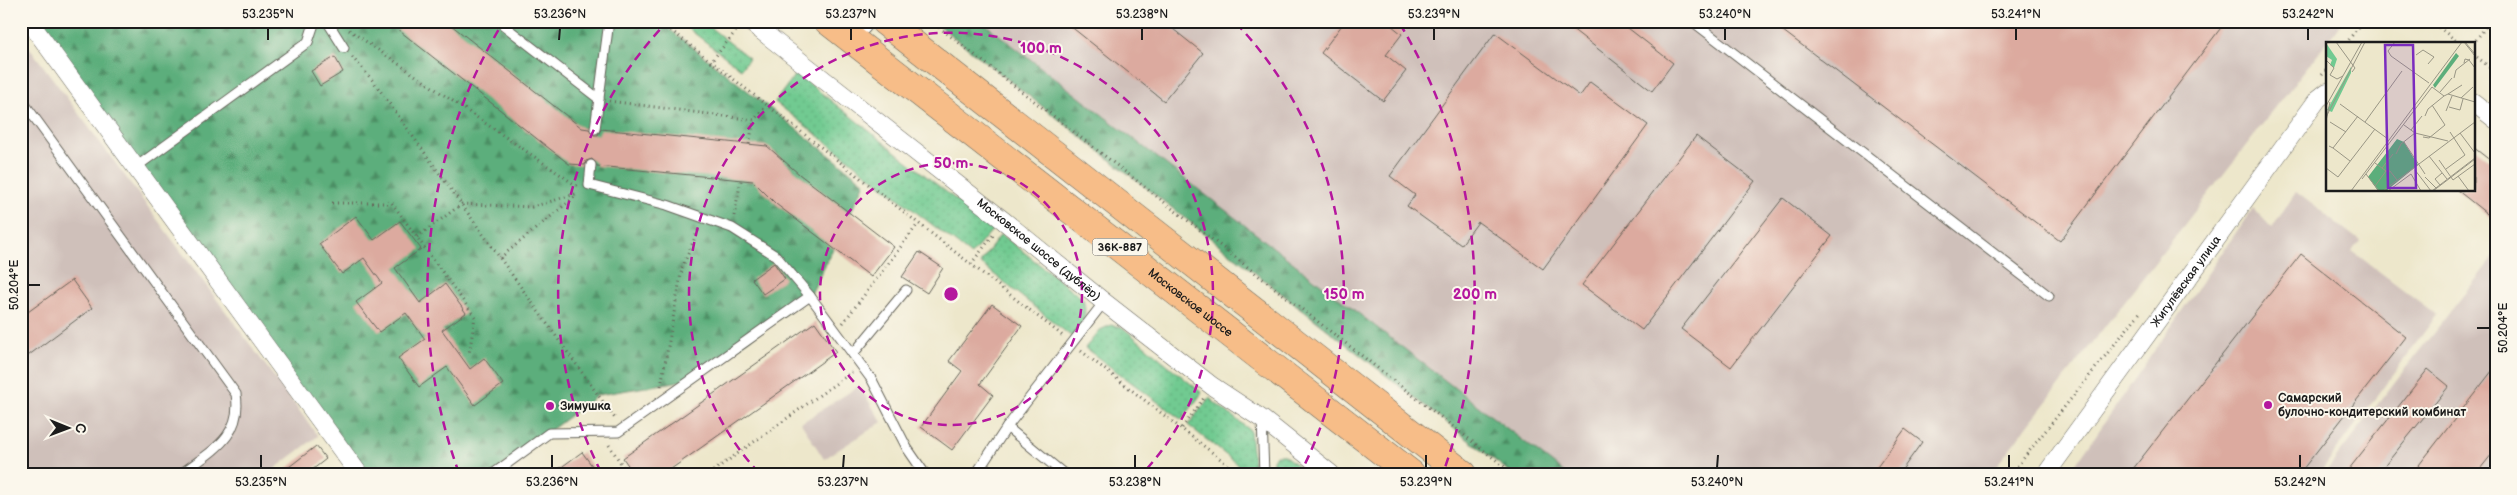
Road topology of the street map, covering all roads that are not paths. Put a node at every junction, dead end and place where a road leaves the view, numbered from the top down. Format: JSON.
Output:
{"nodes":[{"id":1,"x":29,"y":21,"type":"edge"},
{"id":2,"x":315,"y":21,"type":"edge"},
{"id":3,"x":327,"y":21,"type":"edge"},
{"id":4,"x":498,"y":21,"type":"edge"},
{"id":5,"x":609,"y":21,"type":"edge"},
{"id":6,"x":828,"y":21,"type":"edge"},
{"id":7,"x":1692,"y":21,"type":"edge"},
{"id":8,"x":868,"y":23,"type":"edge"},
{"id":9,"x":744,"y":25,"type":"edge"},
{"id":10,"x":344,"y":48,"type":"road end"},
{"id":11,"x":2326,"y":93,"type":"edge"},
{"id":12,"x":21,"y":99,"type":"edge"},
{"id":13,"x":599,"y":99,"type":"junction"},
{"id":14,"x":2474,"y":103,"type":"edge"},
{"id":15,"x":2496,"y":120,"type":"edge"},
{"id":16,"x":596,"y":129,"type":"dead end"},
{"id":17,"x":591,"y":165,"type":"dead end"},
{"id":18,"x":136,"y":167,"type":"junction"},
{"id":19,"x":906,"y":290,"type":"dead end"},
{"id":20,"x":810,"y":296,"type":"junction"},
{"id":21,"x":2049,"y":296,"type":"dead end"},
{"id":22,"x":1104,"y":302,"type":"junction"},
{"id":23,"x":853,"y":354,"type":"junction"},
{"id":24,"x":1262,"y":419,"type":"junction"},
{"id":25,"x":1008,"y":427,"type":"junction"},
{"id":26,"x":181,"y":474,"type":"edge"},
{"id":27,"x":360,"y":474,"type":"edge"},
{"id":28,"x":493,"y":474,"type":"edge"},
{"id":29,"x":925,"y":474,"type":"edge"},
{"id":30,"x":976,"y":474,"type":"edge"},
{"id":31,"x":1064,"y":474,"type":"edge"},
{"id":32,"x":1264,"y":474,"type":"edge"},
{"id":33,"x":1332,"y":474,"type":"edge"},
{"id":34,"x":1411,"y":474,"type":"edge"},
{"id":35,"x":1434,"y":474,"type":"edge"},
{"id":36,"x":1463,"y":474,"type":"edge"},
{"id":37,"x":2046,"y":474,"type":"edge"}],
"edges":[{"from":1,"to":18,"type":"street"},
{"from":2,"to":18,"type":"lane"},
{"from":3,"to":10,"type":"lane"},
{"from":4,"to":13,"type":"lane"},
{"from":5,"to":13,"type":"lane"},
{"from":6,"to":34,"type":"main road","name":"Московское шоссе","number":"36К-887"},
{"from":7,"to":21,"type":"lane"},
{"from":8,"to":35,"type":"main road","name":"Московское шоссе","number":"36К-887"},
{"from":8,"to":36,"type":"main road","name":"Московское шоссе","number":"36К-887"},
{"from":9,"to":22,"type":"street","name":"Московское шоссе (дублёр)"},
{"from":11,"to":37,"type":"street","name":"Жигулёвская улица"},
{"from":12,"to":26,"type":"lane"},
{"from":13,"to":16,"type":"lane"},
{"from":14,"to":15,"type":"street"},
{"from":17,"to":20,"type":"lane"},
{"from":18,"to":27,"type":"street"},
{"from":19,"to":23,"type":"lane"},
{"from":20,"to":23,"type":"lane"},
{"from":20,"to":28,"type":"lane"},
{"from":22,"to":24,"type":"street","name":"Московское шоссе (дублёр)"},
{"from":22,"to":25,"type":"lane"},
{"from":23,"to":29,"type":"lane"},
{"from":24,"to":32,"type":"lane"},
{"from":24,"to":33,"type":"street","name":"Московское шоссе (дублёр)"},
{"from":25,"to":30,"type":"lane"},
{"from":25,"to":31,"type":"lane"}]}
